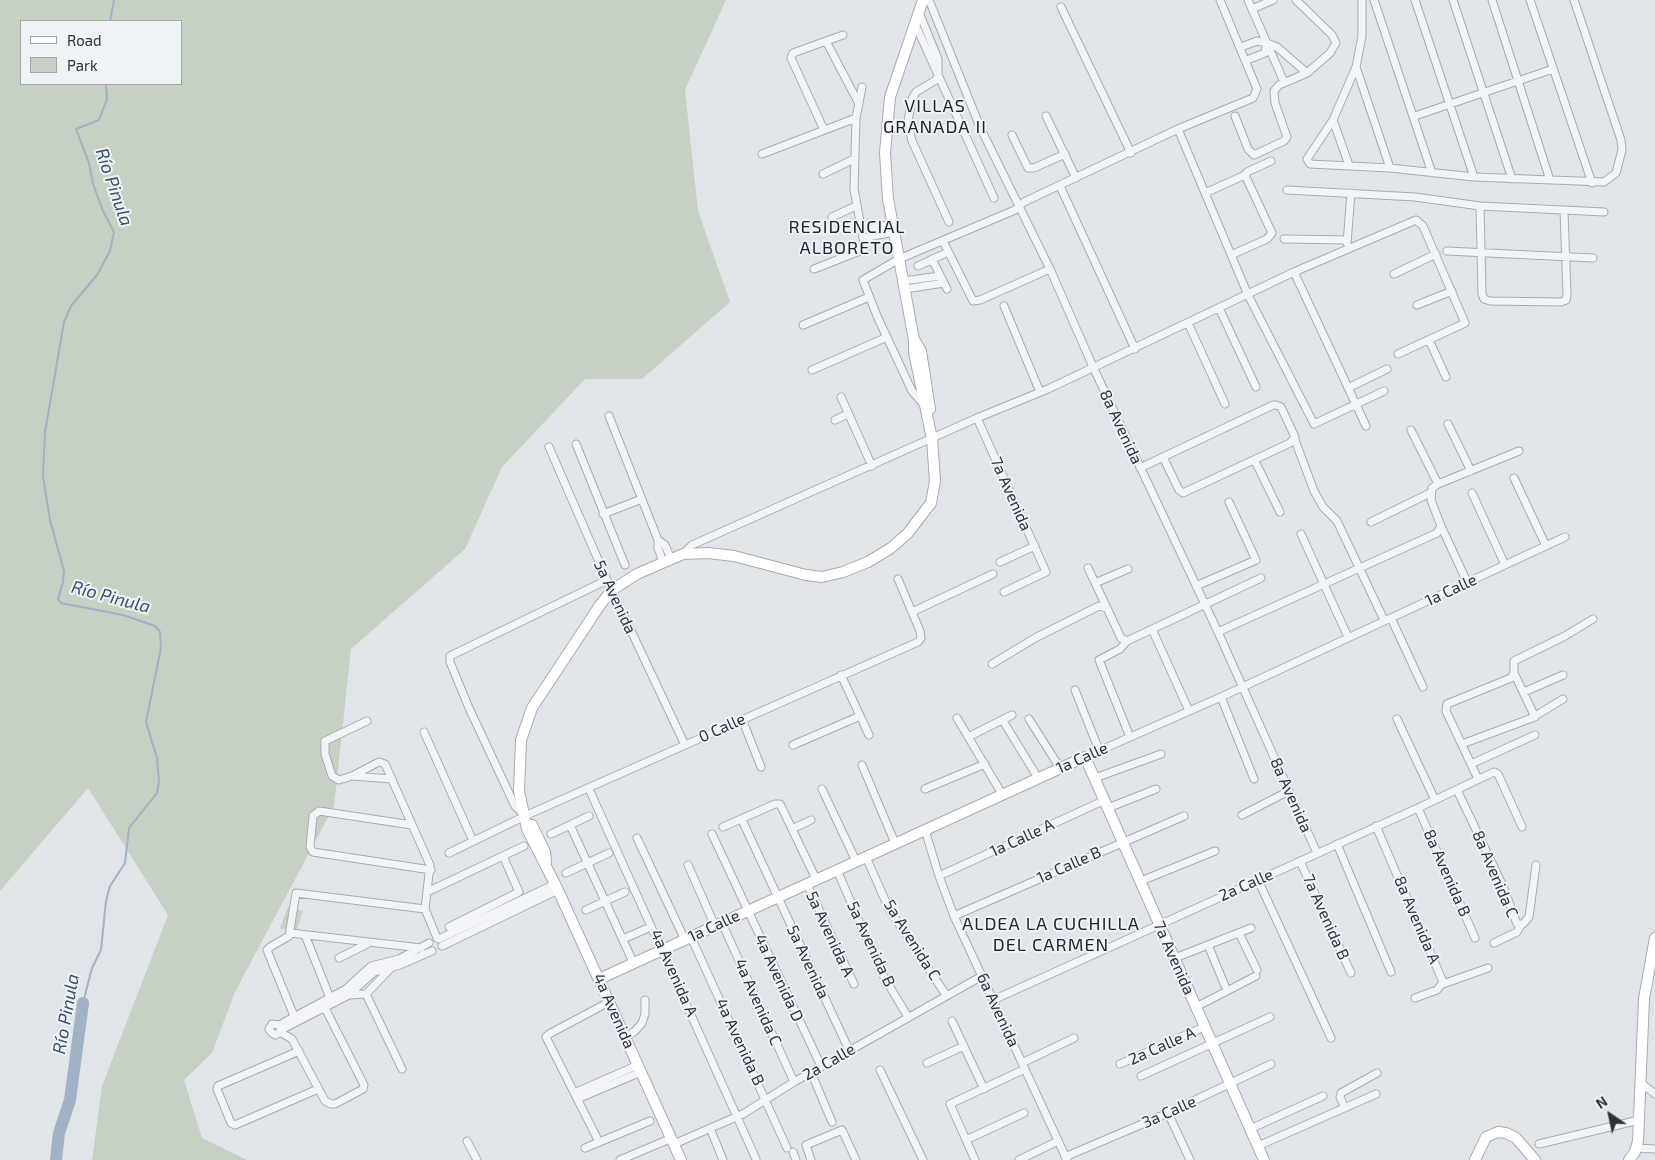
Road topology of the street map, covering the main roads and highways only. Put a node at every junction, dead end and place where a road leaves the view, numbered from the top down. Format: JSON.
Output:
{"nodes":[{"id":1,"x":923,"y":0,"type":"edge"},
{"id":2,"x":914,"y":340,"type":"junction"},
{"id":3,"x":930,"y":420,"type":"junction"},
{"id":4,"x":1085,"y":756,"type":"joint"},
{"id":5,"x":1654,"y":944,"type":"edge"},
{"id":6,"x":599,"y":979,"type":"junction"},
{"id":7,"x":681,"y":1160,"type":"edge"},
{"id":8,"x":1264,"y":1160,"type":"edge"},
{"id":9,"x":1475,"y":1160,"type":"edge"},
{"id":10,"x":1535,"y":1160,"type":"edge"},
{"id":11,"x":1629,"y":1160,"type":"edge"}],
"edges":[{"from":1,"to":2,"type":"main road"},
{"from":2,"to":3,"type":"main road"},
{"from":2,"to":3,"type":"main road"},
{"from":3,"to":6,"type":"main road","name":"4a Avenida"},
{"from":4,"to":6,"type":"main road","name":"1a Calle"},
{"from":4,"to":8,"type":"main road","name":"7a Avenida"},
{"from":5,"to":11,"type":"main road"},
{"from":6,"to":7,"type":"main road","name":"4a Avenida"},
{"from":9,"to":10,"type":"main road"}]}
